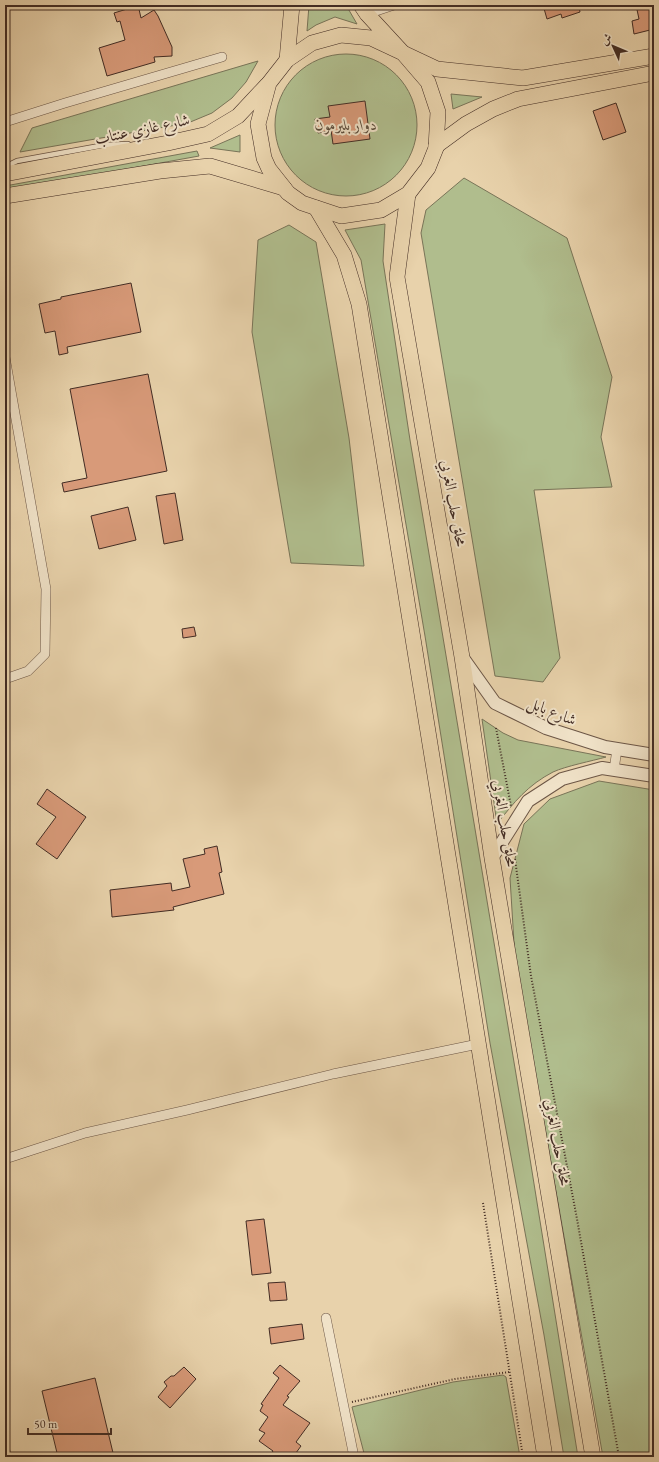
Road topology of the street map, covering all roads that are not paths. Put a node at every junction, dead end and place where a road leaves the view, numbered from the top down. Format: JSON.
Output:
{"nodes":[{"id":1,"x":292,"y":5,"type":"edge"},
{"id":2,"x":394,"y":5,"type":"edge"},
{"id":3,"x":364,"y":10,"type":"edge"},
{"id":4,"x":403,"y":53,"type":"junction"},
{"id":5,"x":654,"y":56,"type":"edge"},
{"id":6,"x":222,"y":57,"type":"dead end"},
{"id":7,"x":287,"y":60,"type":"junction"},
{"id":8,"x":654,"y":73,"type":"edge"},
{"id":9,"x":269,"y":83,"type":"junction"},
{"id":10,"x":5,"y":122,"type":"edge"},
{"id":11,"x":436,"y":146,"type":"junction"},
{"id":12,"x":145,"y":148,"type":"junction"},
{"id":13,"x":5,"y":167,"type":"edge"},
{"id":14,"x":5,"y":174,"type":"edge"},
{"id":15,"x":284,"y":188,"type":"junction"},
{"id":16,"x":408,"y":194,"type":"junction"},
{"id":17,"x":5,"y":196,"type":"edge"},
{"id":18,"x":316,"y":208,"type":"junction"},
{"id":19,"x":5,"y":357,"type":"edge"},
{"id":20,"x":462,"y":658,"type":"junction"},
{"id":21,"x":5,"y":678,"type":"edge"},
{"id":22,"x":617,"y":749,"type":"junction"},
{"id":23,"x":654,"y":755,"type":"edge"},
{"id":24,"x":614,"y":770,"type":"junction"},
{"id":25,"x":654,"y":776,"type":"edge"},
{"id":26,"x":492,"y":858,"type":"junction"},
{"id":27,"x":478,"y":1044,"type":"junction"},
{"id":28,"x":5,"y":1159,"type":"edge"},
{"id":29,"x":326,"y":1318,"type":"dead end"},
{"id":30,"x":5,"y":1450,"type":"edge"},
{"id":31,"x":7,"y":1457,"type":"edge"},
{"id":32,"x":354,"y":1457,"type":"edge"},
{"id":33,"x":545,"y":1457,"type":"edge"},
{"id":34,"x":593,"y":1457,"type":"edge"}],
"edges":[{"from":1,"to":7,"type":"main road"},
{"from":2,"to":3,"type":"street"},
{"from":3,"to":4,"type":"main road"},
{"from":4,"to":5,"type":"main road","name":"شارع غازي عنتاب"},
{"from":4,"to":7,"type":"main road","name":"شارع غازي عنتاب"},
{"from":4,"to":11,"type":"main road"},
{"from":6,"to":10,"type":"street"},
{"from":7,"to":9,"type":"main road","name":"شارع غازي عنتاب"},
{"from":8,"to":11,"type":"main road"},
{"from":9,"to":12,"type":"main road","name":"شارع غازي عنتاب"},
{"from":9,"to":15,"type":"main road"},
{"from":11,"to":16,"type":"main road"},
{"from":12,"to":13,"type":"lane"},
{"from":12,"to":14,"type":"main road","name":"شارع غازي عنتاب"},
{"from":15,"to":17,"type":"main road"},
{"from":15,"to":18,"type":"main road"},
{"from":16,"to":18,"type":"main road"},
{"from":16,"to":20,"type":"main road","name":"محلق حلب الغربي"},
{"from":18,"to":27,"type":"main road"},
{"from":19,"to":21,"type":"street"},
{"from":20,"to":22,"type":"street","name":"شارع بابل"},
{"from":20,"to":26,"type":"main road","name":"محلق حلب الغربي"},
{"from":22,"to":23,"type":"street","name":"شارع بابل"},
{"from":22,"to":24,"type":"street"},
{"from":24,"to":25,"type":"street"},
{"from":24,"to":26,"type":"street"},
{"from":26,"to":34,"type":"main road","name":"محلق حلب الغربي"},
{"from":27,"to":28,"type":"street"},
{"from":27,"to":33,"type":"main road"},
{"from":29,"to":32,"type":"street"},
{"from":30,"to":31,"type":"street"}]}
